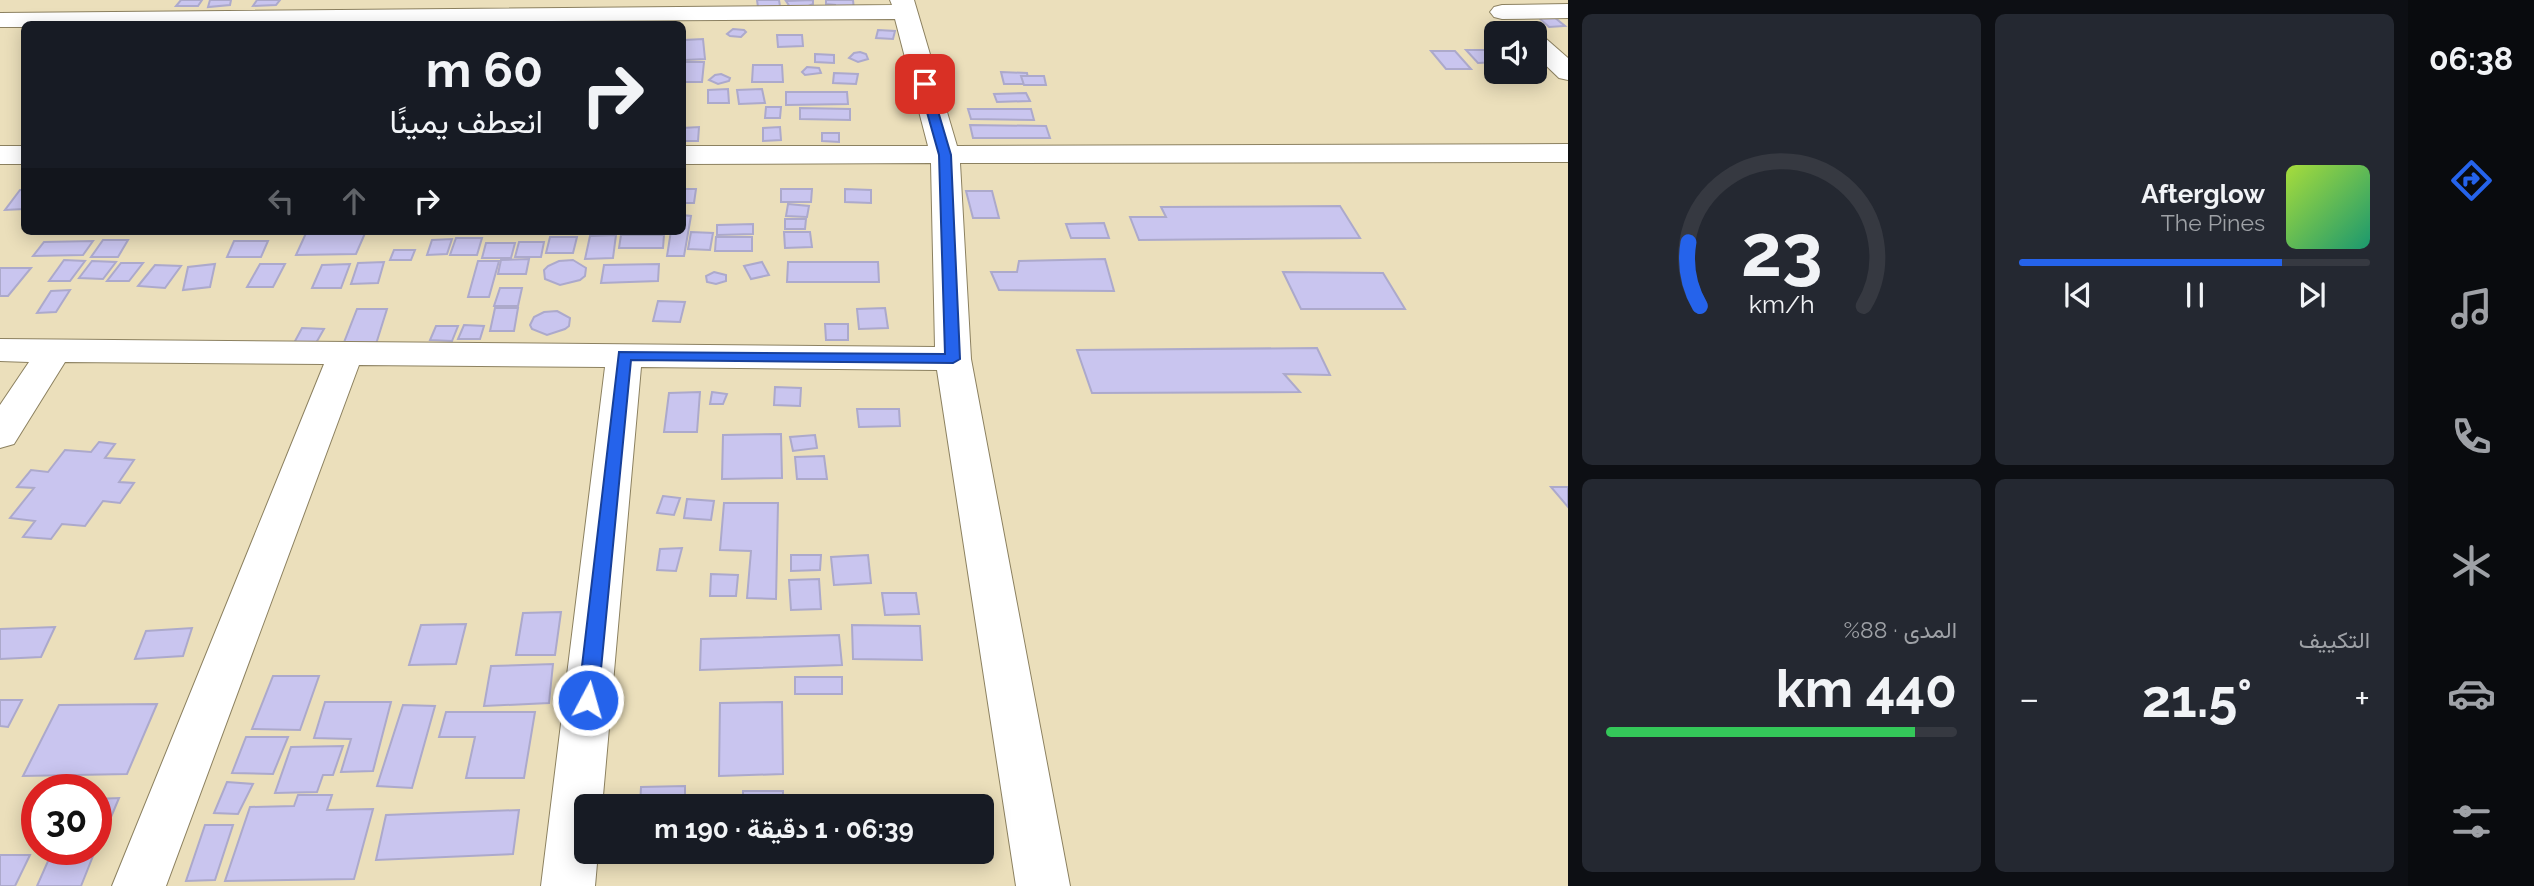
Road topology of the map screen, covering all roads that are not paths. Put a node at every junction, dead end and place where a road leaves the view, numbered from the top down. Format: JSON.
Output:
{"nodes":[{"id":1,"x":24,"y":0,"type":"edge"},
{"id":2,"x":903,"y":6,"type":"edge"},
{"id":3,"x":1496,"y":6,"type":"edge"},
{"id":4,"x":496,"y":7,"type":"edge"},
{"id":5,"x":702,"y":7,"type":"edge"},
{"id":6,"x":297,"y":9,"type":"edge"},
{"id":7,"x":1568,"y":11,"type":"edge"},
{"id":8,"x":0,"y":21,"type":"edge"},
{"id":9,"x":1513,"y":21,"type":"edge"},
{"id":10,"x":1547,"y":52,"type":"edge"},
{"id":11,"x":1568,"y":72,"type":"edge"},
{"id":12,"x":1568,"y":153,"type":"edge"},
{"id":13,"x":0,"y":155,"type":"edge"},
{"id":14,"x":21,"y":155,"type":"edge"},
{"id":15,"x":686,"y":155,"type":"edge"},
{"id":16,"x":945,"y":155,"type":"junction"},
{"id":17,"x":0,"y":350,"type":"edge"},
{"id":18,"x":54,"y":351,"type":"junction"},
{"id":19,"x":346,"y":353,"type":"junction"},
{"id":20,"x":624,"y":356,"type":"junction"},
{"id":21,"x":953,"y":359,"type":"junction"},
{"id":22,"x":0,"y":435,"type":"edge"},
{"id":23,"x":139,"y":886,"type":"edge"},
{"id":24,"x":568,"y":886,"type":"edge"},
{"id":25,"x":1043,"y":886,"type":"edge"}],
"edges":[{"from":1,"to":8,"type":"street"},
{"from":2,"to":5,"type":"street"},
{"from":2,"to":16,"type":"street"},
{"from":3,"to":7,"type":"street"},
{"from":3,"to":9,"type":"street"},
{"from":4,"to":5,"type":"street"},
{"from":4,"to":6,"type":"street"},
{"from":6,"to":8,"type":"street"},
{"from":10,"to":11,"type":"street"},
{"from":12,"to":16,"type":"street"},
{"from":13,"to":14,"type":"street"},
{"from":15,"to":16,"type":"street"},
{"from":16,"to":21,"type":"street"},
{"from":17,"to":18,"type":"street"},
{"from":18,"to":19,"type":"street"},
{"from":18,"to":22,"type":"street"},
{"from":19,"to":20,"type":"street"},
{"from":19,"to":23,"type":"street"},
{"from":20,"to":21,"type":"street"},
{"from":20,"to":24,"type":"street"},
{"from":21,"to":25,"type":"street"}]}
